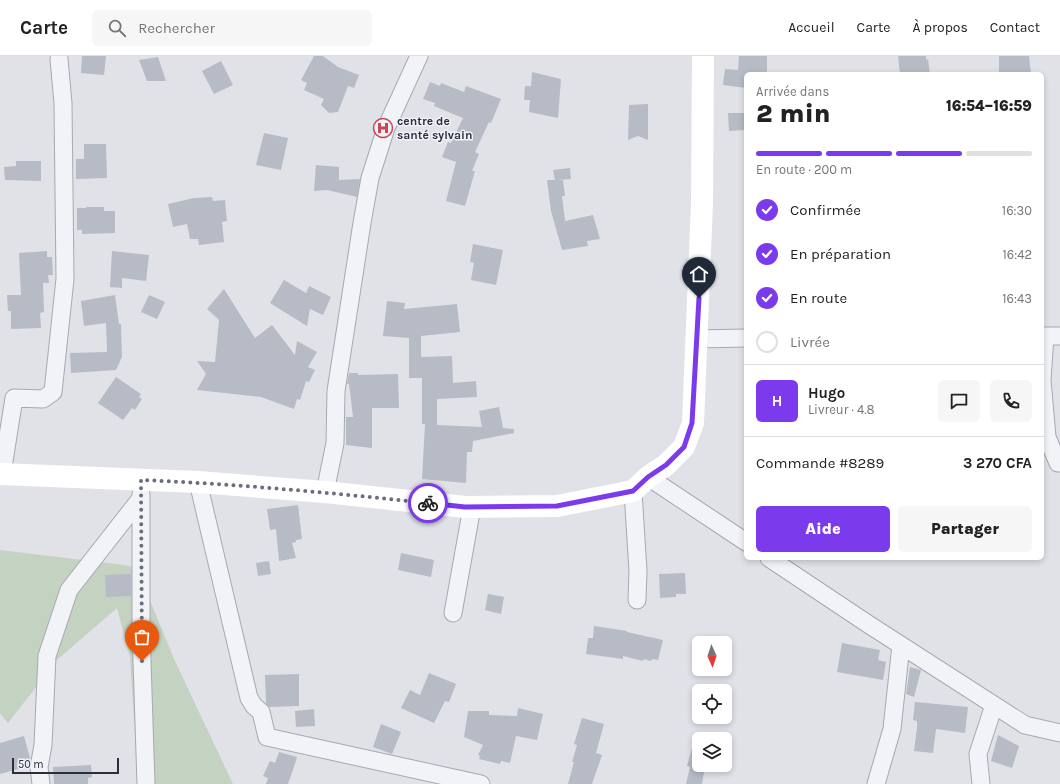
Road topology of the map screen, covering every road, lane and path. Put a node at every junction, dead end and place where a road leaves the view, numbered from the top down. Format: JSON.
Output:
{"nodes":[{"id":1,"x":419,"y":56,"type":"edge"},
{"id":2,"x":703,"y":56,"type":"edge"},
{"id":3,"x":59,"y":59,"type":"dead end"},
{"id":4,"x":1049,"y":336,"type":"edge"},
{"id":5,"x":744,"y":338,"type":"edge"},
{"id":6,"x":697,"y":339,"type":"junction"},
{"id":7,"x":1044,"y":367,"type":"edge"},
{"id":8,"x":1044,"y":408,"type":"edge"},
{"id":9,"x":1060,"y":463,"type":"edge"},
{"id":10,"x":1,"y":474,"type":"edge"},
{"id":11,"x":198,"y":482,"type":"junction"},
{"id":12,"x":640,"y":484,"type":"junction"},
{"id":13,"x":141,"y":489,"type":"junction"},
{"id":14,"x":325,"y":492,"type":"junction"},
{"id":15,"x":472,"y":507,"type":"junction"},
{"id":16,"x":744,"y":541,"type":"edge"},
{"id":17,"x":772,"y":560,"type":"edge"},
{"id":18,"x":637,"y":600,"type":"dead end"},
{"id":19,"x":453,"y":613,"type":"dead end"},
{"id":20,"x":901,"y":645,"type":"junction"},
{"id":21,"x":994,"y":705,"type":"junction"},
{"id":22,"x":1060,"y":733,"type":"edge"},
{"id":23,"x":41,"y":784,"type":"edge"},
{"id":24,"x":146,"y":784,"type":"edge"},
{"id":25,"x":481,"y":784,"type":"edge"},
{"id":26,"x":876,"y":784,"type":"edge"},
{"id":27,"x":981,"y":784,"type":"edge"}],
"edges":[{"from":1,"to":14,"type":"street"},
{"from":2,"to":6,"type":"street"},
{"from":3,"to":10,"type":"street"},
{"from":4,"to":7,"type":"street"},
{"from":5,"to":6,"type":"street"},
{"from":6,"to":12,"type":"street"},
{"from":8,"to":9,"type":"street"},
{"from":10,"to":13,"type":"street"},
{"from":11,"to":13,"type":"street"},
{"from":11,"to":14,"type":"street"},
{"from":11,"to":25,"type":"street"},
{"from":12,"to":15,"type":"street"},
{"from":12,"to":16,"type":"street"},
{"from":12,"to":18,"type":"street"},
{"from":13,"to":23,"type":"street"},
{"from":13,"to":24,"type":"street"},
{"from":14,"to":15,"type":"street"},
{"from":15,"to":19,"type":"street"},
{"from":17,"to":20,"type":"street"},
{"from":20,"to":21,"type":"street"},
{"from":20,"to":26,"type":"street"},
{"from":21,"to":22,"type":"street"},
{"from":21,"to":27,"type":"street"}]}
